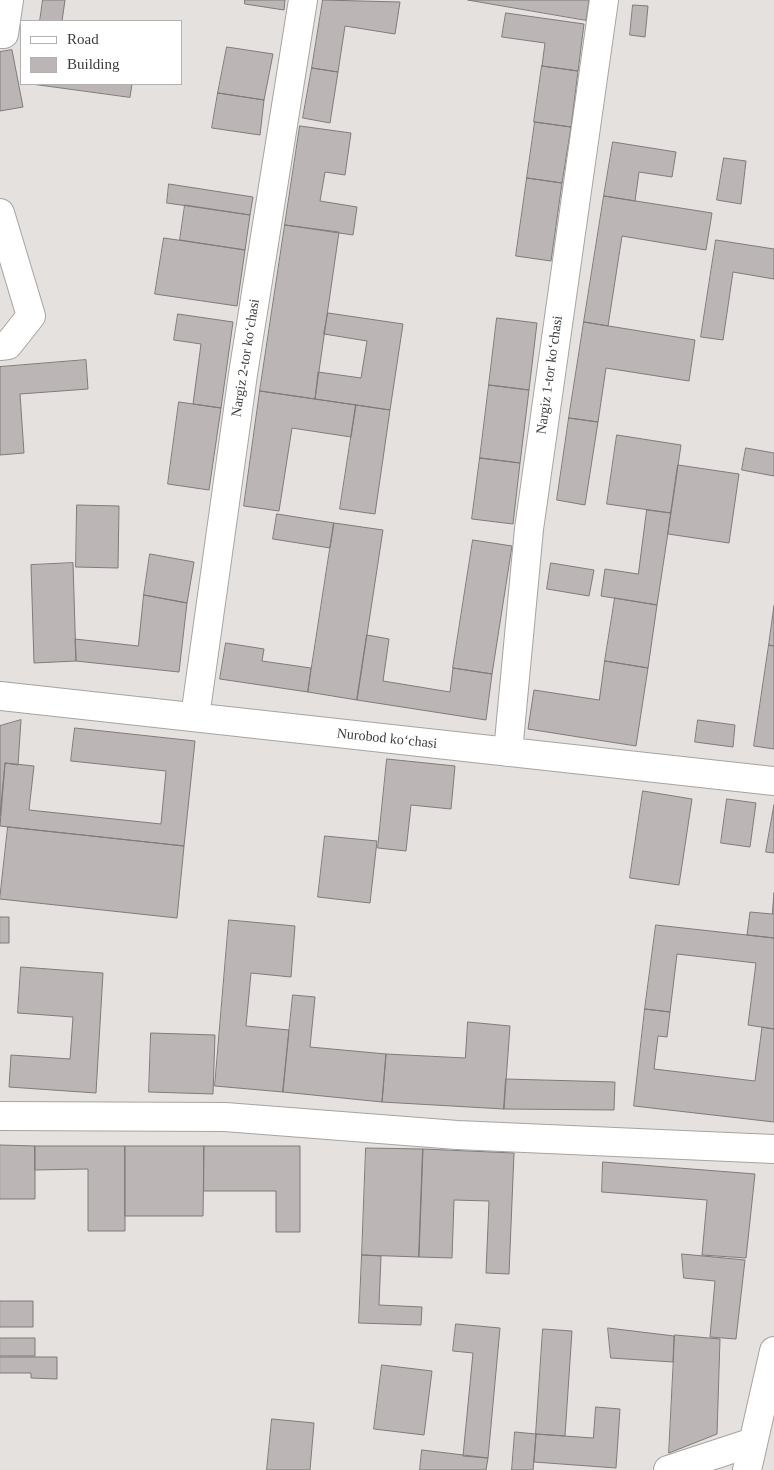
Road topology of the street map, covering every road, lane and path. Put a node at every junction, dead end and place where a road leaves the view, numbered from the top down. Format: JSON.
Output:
{"nodes":[{"id":1,"x":9,"y":0,"type":"edge"},
{"id":2,"x":303,"y":0,"type":"edge"},
{"id":3,"x":604,"y":0,"type":"edge"},
{"id":4,"x":0,"y":34,"type":"edge"},
{"id":5,"x":0,"y":213,"type":"edge"},
{"id":6,"x":0,"y":346,"type":"edge"},
{"id":7,"x":0,"y":696,"type":"edge"},
{"id":8,"x":195,"y":718,"type":"junction"},
{"id":9,"x":508,"y":752,"type":"junction"},
{"id":10,"x":774,"y":781,"type":"edge"},
{"id":11,"x":0,"y":1116,"type":"edge"},
{"id":12,"x":774,"y":1149,"type":"edge"},
{"id":13,"x":774,"y":1351,"type":"edge"},
{"id":14,"x":753,"y":1442,"type":"junction"},
{"id":15,"x":668,"y":1470,"type":"edge"},
{"id":16,"x":747,"y":1470,"type":"edge"}],
"edges":[{"from":1,"to":4,"type":"street"},
{"from":2,"to":8,"type":"street","name":"Nargiz 2-tor ko‘chasi"},
{"from":3,"to":9,"type":"street","name":"Nargiz 1-tor ko‘chasi"},
{"from":5,"to":6,"type":"street"},
{"from":7,"to":8,"type":"street","name":"Nurobod koʻchasi"},
{"from":8,"to":9,"type":"street","name":"Nurobod koʻchasi"},
{"from":9,"to":10,"type":"street","name":"Nurobod koʻchasi"},
{"from":11,"to":12,"type":"street"},
{"from":13,"to":14,"type":"street"},
{"from":14,"to":15,"type":"street"},
{"from":14,"to":16,"type":"street"}]}
